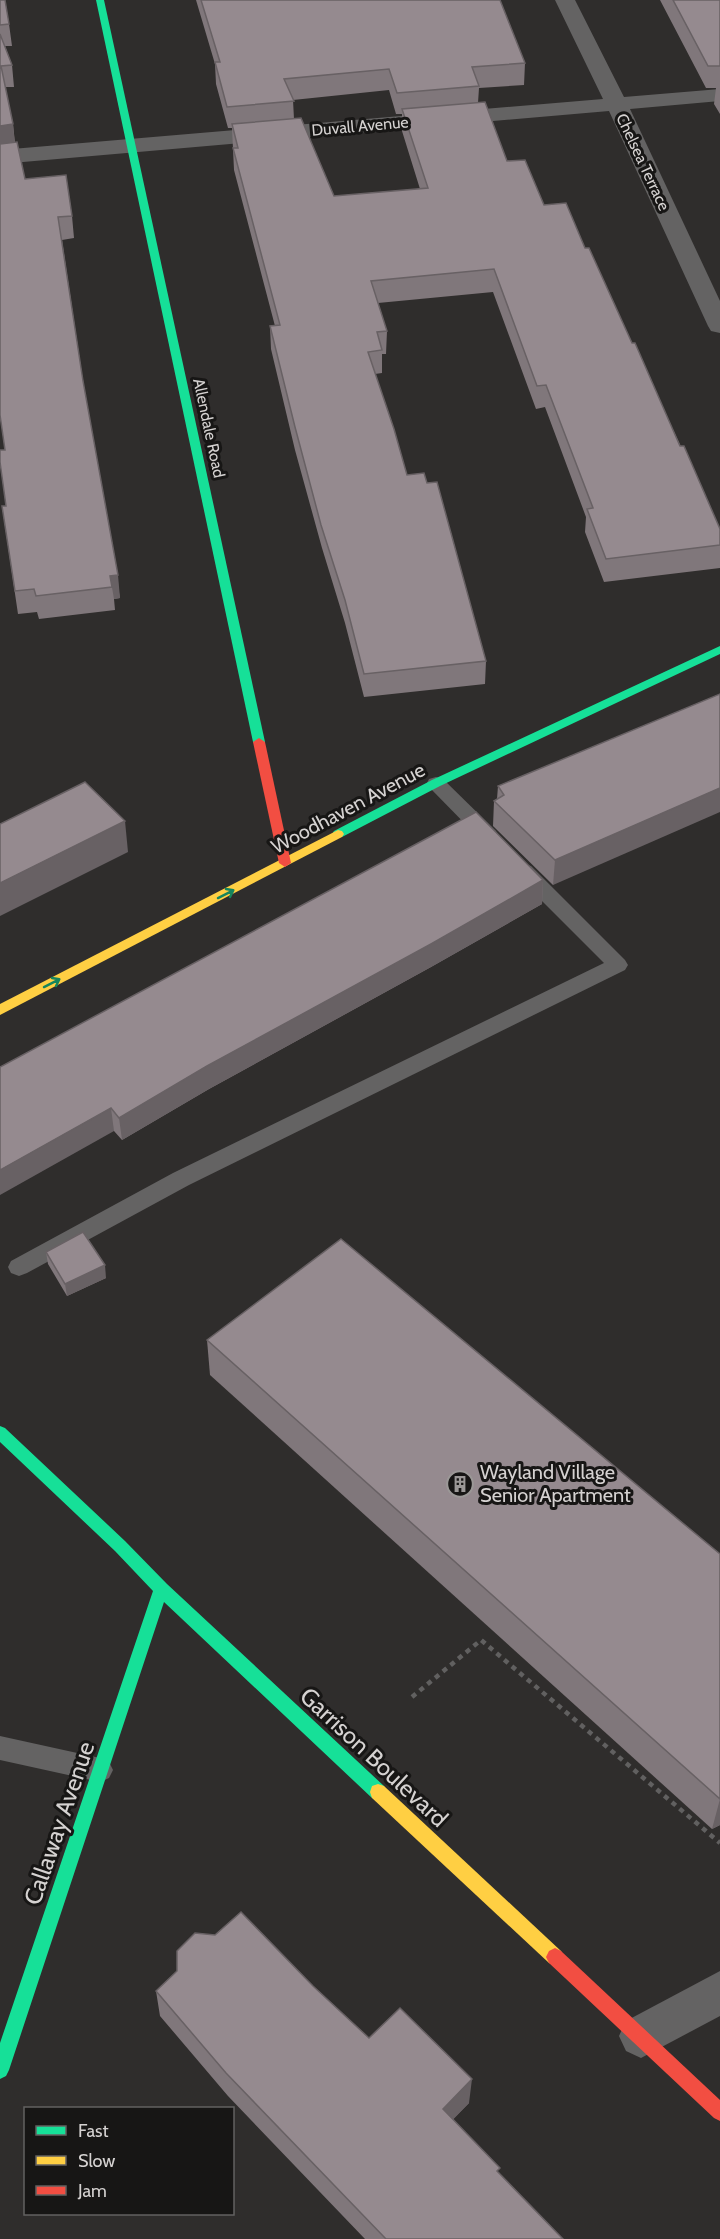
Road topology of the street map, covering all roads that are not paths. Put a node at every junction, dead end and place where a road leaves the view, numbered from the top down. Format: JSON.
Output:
{"nodes":[{"id":1,"x":100,"y":0,"type":"edge"},
{"id":2,"x":565,"y":0,"type":"edge"},
{"id":3,"x":720,"y":95,"type":"edge"},
{"id":4,"x":616,"y":104,"type":"junction"},
{"id":5,"x":132,"y":146,"type":"junction"},
{"id":6,"x":0,"y":157,"type":"edge"},
{"id":7,"x":720,"y":326,"type":"edge"},
{"id":8,"x":720,"y":651,"type":"edge"},
{"id":9,"x":436,"y":783,"type":"junction"},
{"id":10,"x":285,"y":864,"type":"junction"},
{"id":11,"x":0,"y":1010,"type":"edge"},
{"id":12,"x":19,"y":1267,"type":"dead end"},
{"id":13,"x":0,"y":1432,"type":"edge"},
{"id":14,"x":161,"y":1589,"type":"junction"},
{"id":15,"x":0,"y":1748,"type":"edge"},
{"id":16,"x":100,"y":1770,"type":"junction"},
{"id":17,"x":720,"y":1992,"type":"edge"},
{"id":18,"x":641,"y":2036,"type":"junction"},
{"id":19,"x":0,"y":2070,"type":"edge"},
{"id":20,"x":720,"y":2112,"type":"edge"}],
"edges":[{"from":1,"to":5,"type":"street","name":"Allendale Road"},
{"from":2,"to":4,"type":"street","name":"Chelsea Terrace"},
{"from":3,"to":4,"type":"street","name":"Duvall Avenue"},
{"from":4,"to":5,"type":"street","name":"Duvall Avenue"},
{"from":4,"to":7,"type":"street","name":"Chelsea Terrace"},
{"from":5,"to":6,"type":"street","name":"Duvall Avenue"},
{"from":5,"to":10,"type":"street","name":"Allendale Road"},
{"from":8,"to":9,"type":"street","name":"Woodhaven Avenue"},
{"from":9,"to":10,"type":"street","name":"Woodhaven Avenue"},
{"from":9,"to":12,"type":"lane"},
{"from":11,"to":10,"type":"street","name":"Woodhaven Avenue","one_way":true},
{"from":13,"to":14,"type":"street","name":"Garrison Boulevard"},
{"from":14,"to":16,"type":"street","name":"Callaway Avenue"},
{"from":14,"to":18,"type":"street","name":"Garrison Boulevard"},
{"from":15,"to":16,"type":"lane"},
{"from":16,"to":19,"type":"street","name":"Callaway Avenue"},
{"from":17,"to":18,"type":"street"},
{"from":18,"to":20,"type":"street","name":"Garrison Boulevard"}]}
